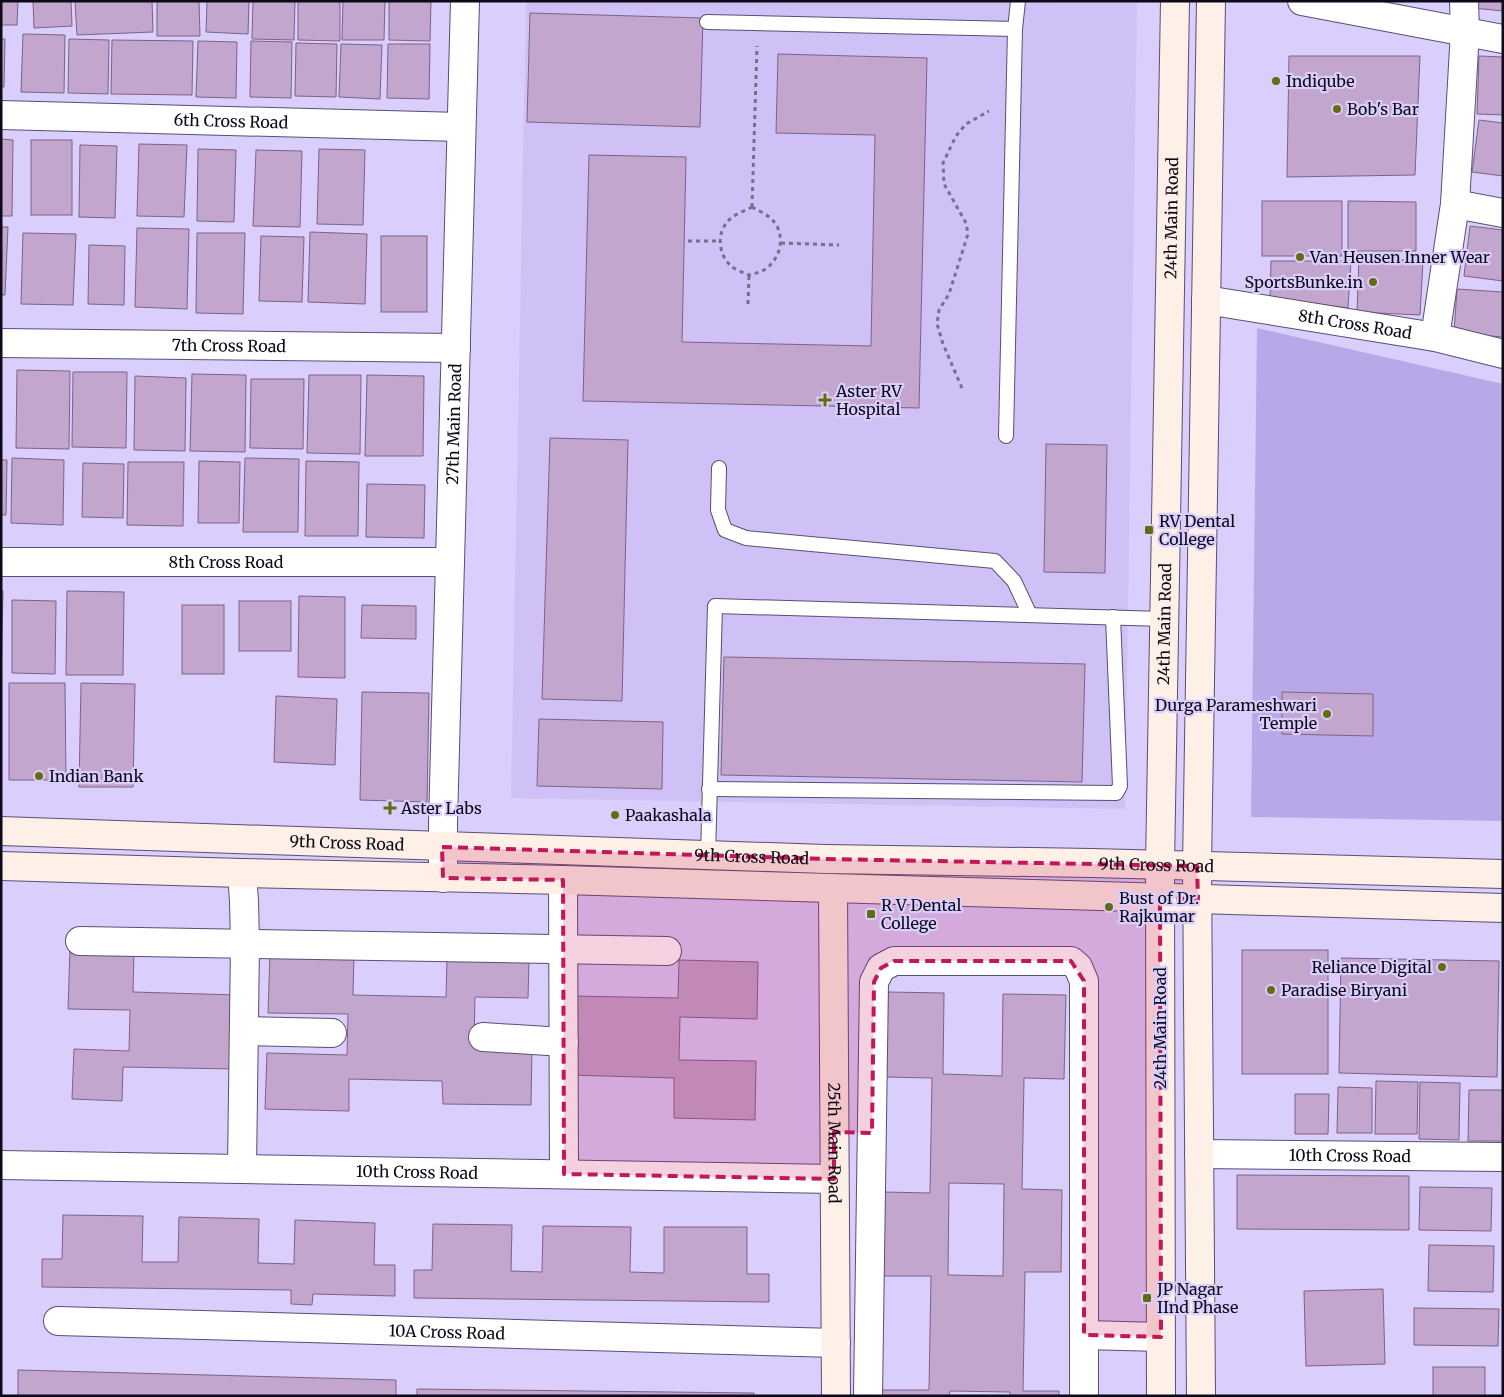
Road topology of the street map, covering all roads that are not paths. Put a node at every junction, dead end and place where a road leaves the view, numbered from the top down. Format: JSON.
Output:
{"nodes":[{"id":1,"x":465,"y":1,"type":"edge"},
{"id":2,"x":1018,"y":1,"type":"edge"},
{"id":3,"x":1175,"y":1,"type":"edge"},
{"id":4,"x":1211,"y":1,"type":"edge"},
{"id":5,"x":1302,"y":1,"type":"edge"},
{"id":6,"x":1464,"y":1,"type":"edge"},
{"id":7,"x":707,"y":22,"type":"dead end"},
{"id":8,"x":1016,"y":28,"type":"junction"},
{"id":9,"x":1465,"y":31,"type":"junction"},
{"id":10,"x":1503,"y":39,"type":"edge"},
{"id":11,"x":1,"y":114,"type":"edge"},
{"id":12,"x":462,"y":127,"type":"junction"},
{"id":13,"x":1455,"y":204,"type":"junction"},
{"id":14,"x":1503,"y":213,"type":"edge"},
{"id":15,"x":1206,"y":300,"type":"junction"},
{"id":16,"x":1435,"y":337,"type":"junction"},
{"id":17,"x":1,"y":343,"type":"edge"},
{"id":18,"x":456,"y":348,"type":"junction"},
{"id":19,"x":1503,"y":354,"type":"edge"},
{"id":20,"x":1006,"y":436,"type":"dead end"},
{"id":21,"x":719,"y":468,"type":"dead end"},
{"id":22,"x":1,"y":562,"type":"edge"},
{"id":23,"x":450,"y":562,"type":"junction"},
{"id":24,"x":1030,"y":615,"type":"junction"},
{"id":25,"x":1114,"y":617,"type":"junction"},
{"id":26,"x":1164,"y":619,"type":"junction"},
{"id":27,"x":709,"y":790,"type":"junction"},
{"id":28,"x":1,"y":831,"type":"edge"},
{"id":29,"x":442,"y":847,"type":"junction"},
{"id":30,"x":708,"y":855,"type":"junction"},
{"id":31,"x":1,"y":866,"type":"edge"},
{"id":32,"x":1160,"y":866,"type":"junction"},
{"id":33,"x":1197,"y":866,"type":"junction"},
{"id":34,"x":242,"y":873,"type":"junction"},
{"id":35,"x":1503,"y":874,"type":"edge"},
{"id":36,"x":443,"y":878,"type":"junction"},
{"id":37,"x":563,"y":880,"type":"junction"},
{"id":38,"x":833,"y":889,"type":"junction"},
{"id":39,"x":1160,"y":898,"type":"junction"},
{"id":40,"x":1198,"y":900,"type":"junction"},
{"id":41,"x":1503,"y":908,"type":"edge"},
{"id":42,"x":80,"y":941,"type":"dead end"},
{"id":43,"x":245,"y":944,"type":"junction"},
{"id":44,"x":563,"y":949,"type":"junction"},
{"id":45,"x":667,"y":951,"type":"dead end"},
{"id":46,"x":244,"y":1031,"type":"junction"},
{"id":47,"x":332,"y":1033,"type":"dead end"},
{"id":48,"x":483,"y":1037,"type":"dead end"},
{"id":49,"x":564,"y":1042,"type":"junction"},
{"id":50,"x":834,"y":1132,"type":"junction"},
{"id":51,"x":872,"y":1133,"type":"junction"},
{"id":52,"x":1198,"y":1154,"type":"junction"},
{"id":53,"x":1503,"y":1157,"type":"edge"},
{"id":54,"x":1,"y":1165,"type":"edge"},
{"id":55,"x":242,"y":1169,"type":"junction"},
{"id":56,"x":564,"y":1174,"type":"junction"},
{"id":57,"x":834,"y":1179,"type":"junction"},
{"id":58,"x":58,"y":1321,"type":"dead end"},
{"id":59,"x":1084,"y":1335,"type":"junction"},
{"id":60,"x":1161,"y":1337,"type":"junction"},
{"id":61,"x":836,"y":1343,"type":"junction"},
{"id":62,"x":836,"y":1396,"type":"edge"},
{"id":63,"x":868,"y":1396,"type":"edge"},
{"id":64,"x":1084,"y":1396,"type":"edge"},
{"id":65,"x":1161,"y":1396,"type":"edge"},
{"id":66,"x":1201,"y":1396,"type":"edge"}],
"edges":[{"from":1,"to":12,"type":"street","name":"27th Main Road"},
{"from":2,"to":8,"type":"lane"},
{"from":3,"to":26,"type":"main road","name":"24th Main Road"},
{"from":4,"to":15,"type":"main road"},
{"from":5,"to":9,"type":"street"},
{"from":6,"to":9,"type":"street"},
{"from":7,"to":8,"type":"lane"},
{"from":8,"to":20,"type":"lane"},
{"from":9,"to":10,"type":"street"},
{"from":9,"to":13,"type":"street"},
{"from":11,"to":12,"type":"street","name":"6th Cross Road"},
{"from":12,"to":18,"type":"street","name":"27th Main Road"},
{"from":13,"to":14,"type":"street"},
{"from":13,"to":16,"type":"street"},
{"from":15,"to":16,"type":"street","name":"8th Cross Road"},
{"from":15,"to":33,"type":"main road"},
{"from":16,"to":19,"type":"street","name":"8th Cross Road"},
{"from":17,"to":18,"type":"street","name":"7th Cross Road"},
{"from":18,"to":23,"type":"street","name":"27th Main Road"},
{"from":21,"to":24,"type":"lane"},
{"from":22,"to":23,"type":"street","name":"8th Cross Road"},
{"from":23,"to":29,"type":"street","name":"27th Main Road"},
{"from":24,"to":25,"type":"lane"},
{"from":24,"to":27,"type":"lane"},
{"from":25,"to":26,"type":"lane"},
{"from":25,"to":27,"type":"lane"},
{"from":26,"to":32,"type":"main road","name":"24th Main Road"},
{"from":27,"to":30,"type":"lane"},
{"from":28,"to":29,"type":"main road","name":"9th Cross Road"},
{"from":29,"to":30,"type":"main road","name":"9th Cross Road"},
{"from":29,"to":36,"type":"street","name":"27th Main Road"},
{"from":30,"to":32,"type":"main road","name":"9th Cross Road"},
{"from":31,"to":34,"type":"main road","name":"9th Cross Road"},
{"from":32,"to":33,"type":"main road","name":"9th Cross Road"},
{"from":32,"to":39,"type":"main road","name":"24th Main Road"},
{"from":33,"to":35,"type":"main road","name":"9th Cross Road"},
{"from":33,"to":40,"type":"main road"},
{"from":34,"to":36,"type":"main road","name":"9th Cross Road"},
{"from":34,"to":43,"type":"street"},
{"from":36,"to":37,"type":"main road","name":"9th Cross Road"},
{"from":37,"to":38,"type":"main road","name":"9th Cross Road"},
{"from":37,"to":44,"type":"street"},
{"from":38,"to":39,"type":"main road","name":"9th Cross Road"},
{"from":38,"to":50,"type":"main road","name":"25th Main Road"},
{"from":39,"to":40,"type":"main road","name":"9th Cross Road"},
{"from":39,"to":60,"type":"main road","name":"24th Main Road"},
{"from":40,"to":41,"type":"main road","name":"9th Cross Road"},
{"from":40,"to":52,"type":"main road"},
{"from":42,"to":43,"type":"street"},
{"from":43,"to":44,"type":"street"},
{"from":43,"to":46,"type":"street"},
{"from":44,"to":45,"type":"street"},
{"from":44,"to":49,"type":"street"},
{"from":46,"to":47,"type":"street"},
{"from":46,"to":55,"type":"street"},
{"from":48,"to":49,"type":"street"},
{"from":49,"to":56,"type":"street"},
{"from":50,"to":51,"type":"street"},
{"from":50,"to":57,"type":"main road","name":"25th Main Road"},
{"from":51,"to":59,"type":"street"},
{"from":51,"to":63,"type":"street"},
{"from":52,"to":53,"type":"street","name":"10th Cross Road"},
{"from":52,"to":66,"type":"main road"},
{"from":54,"to":55,"type":"street","name":"10th Cross Road"},
{"from":55,"to":56,"type":"street","name":"10th Cross Road"},
{"from":56,"to":57,"type":"street","name":"10th Cross Road"},
{"from":57,"to":61,"type":"main road","name":"25th Main Road"},
{"from":58,"to":61,"type":"street","name":"10A Cross Road"},
{"from":59,"to":60,"type":"street"},
{"from":59,"to":64,"type":"street"},
{"from":60,"to":65,"type":"main road","name":"24th Main Road"},
{"from":61,"to":62,"type":"main road","name":"25th Main Road"}]}
